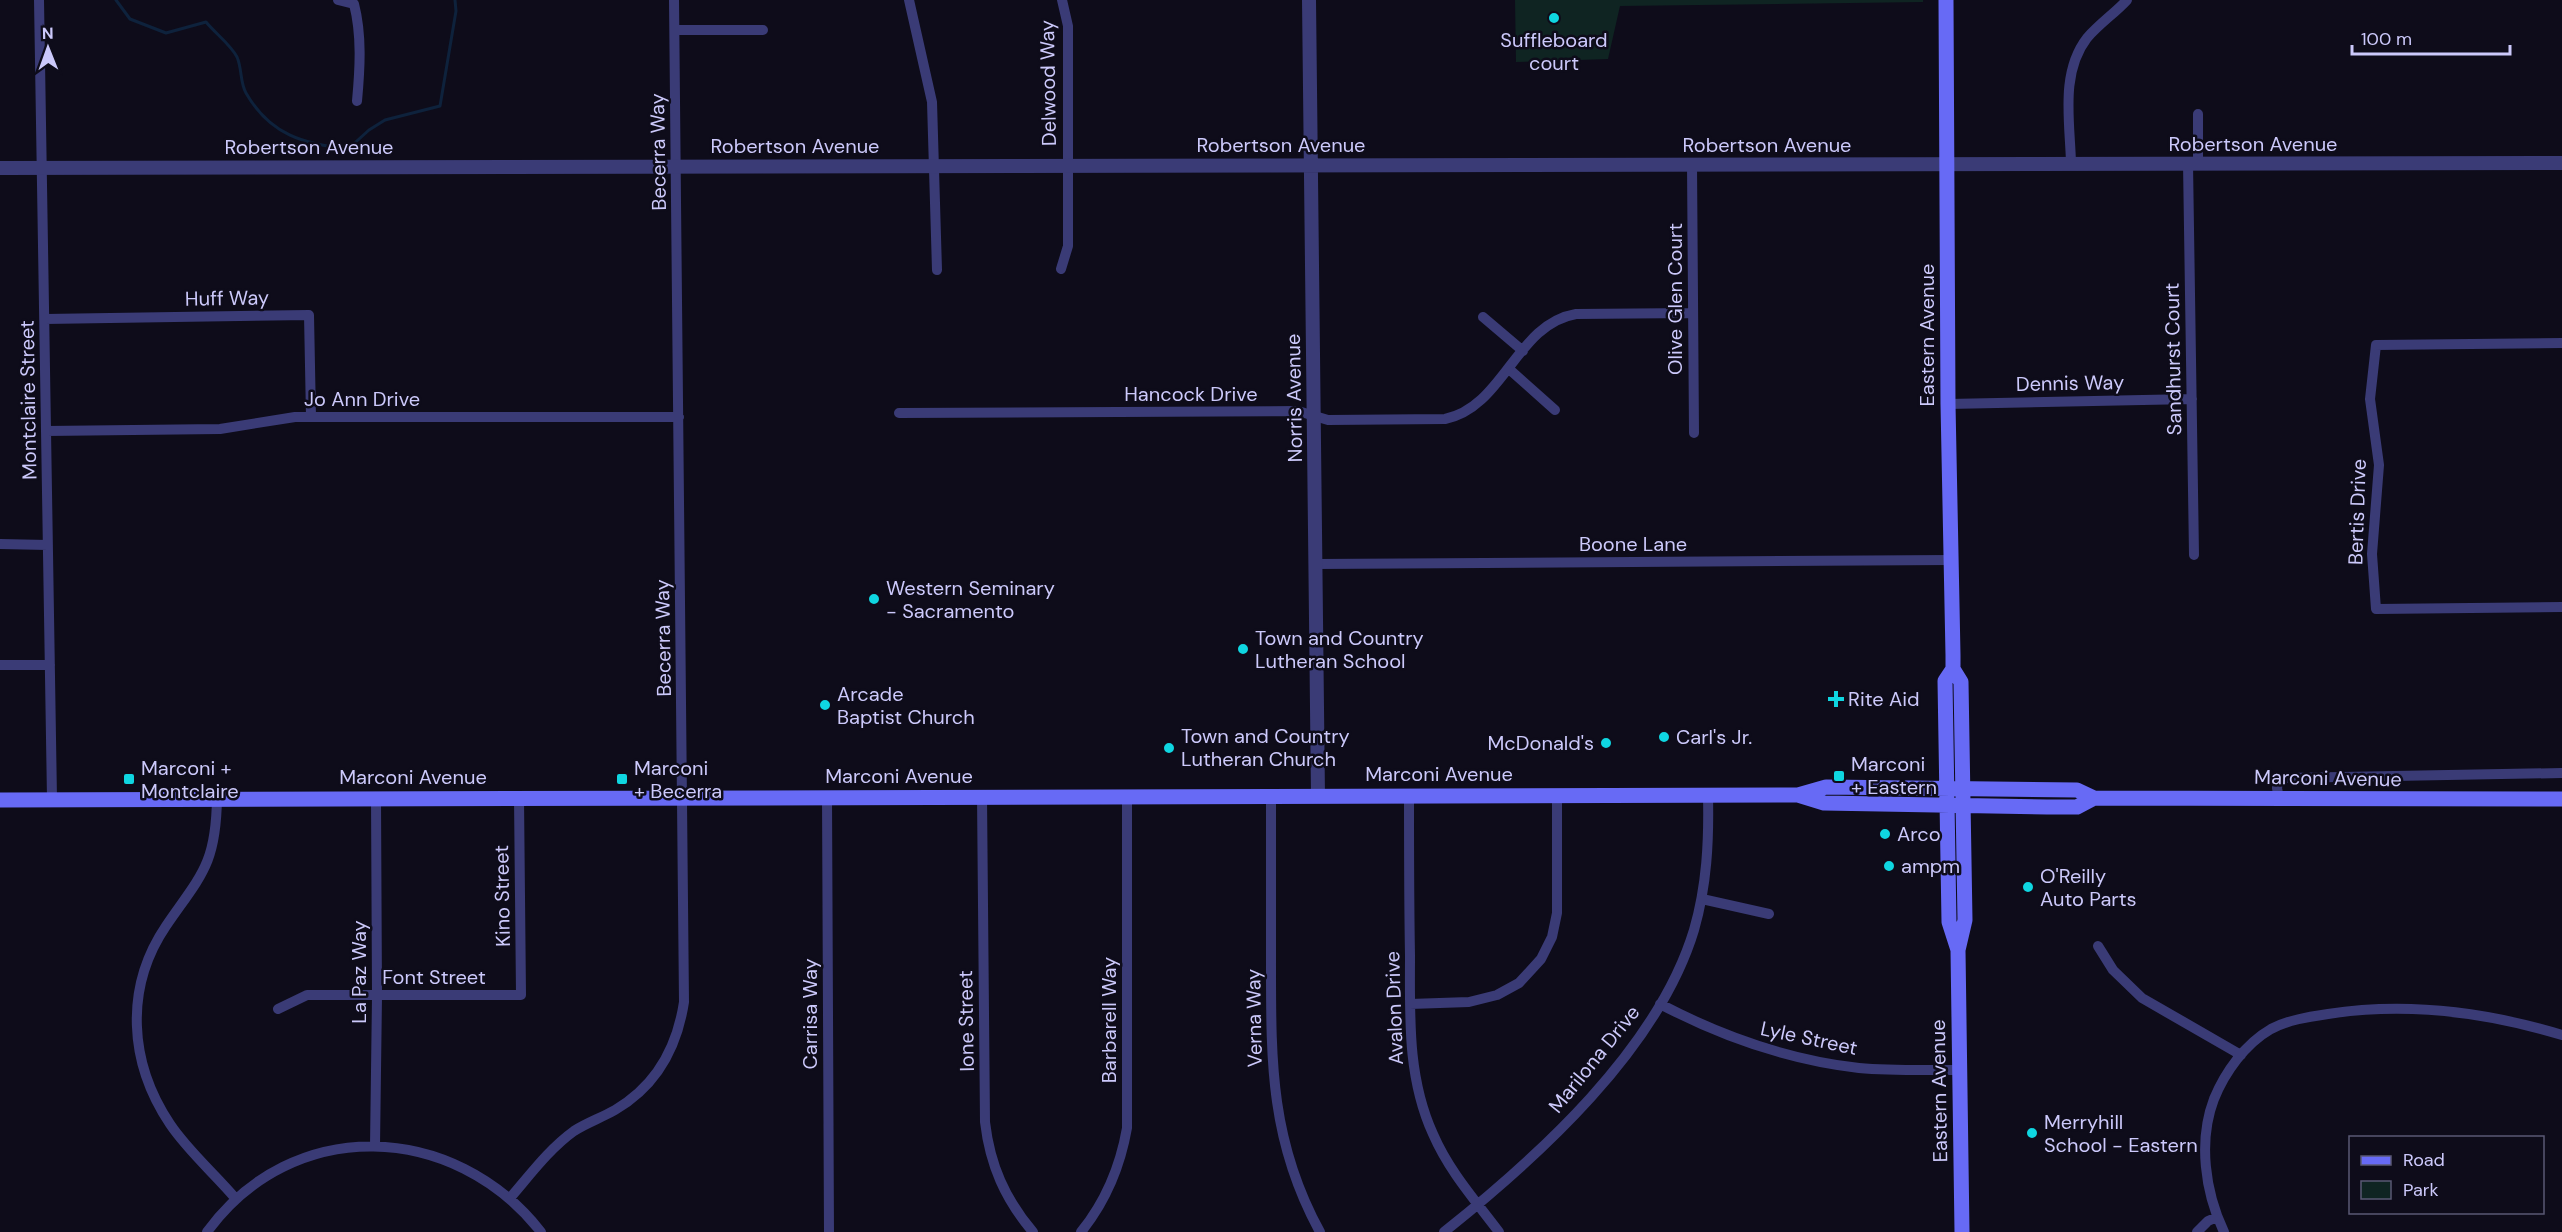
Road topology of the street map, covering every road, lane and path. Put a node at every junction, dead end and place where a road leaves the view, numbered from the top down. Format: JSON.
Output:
{"nodes":[{"id":1,"x":39,"y":0,"type":"edge"},
{"id":2,"x":338,"y":0,"type":"edge"},
{"id":3,"x":674,"y":0,"type":"edge"},
{"id":4,"x":909,"y":0,"type":"edge"},
{"id":5,"x":1062,"y":0,"type":"edge"},
{"id":6,"x":1309,"y":0,"type":"edge"},
{"id":7,"x":1947,"y":0,"type":"edge"},
{"id":8,"x":2127,"y":0,"type":"edge"},
{"id":9,"x":675,"y":30,"type":"junction"},
{"id":10,"x":764,"y":30,"type":"dead end"},
{"id":11,"x":357,"y":101,"type":"dead end"},
{"id":12,"x":2198,"y":114,"type":"dead end"},
{"id":13,"x":2071,"y":163,"type":"junction"},
{"id":14,"x":2193,"y":163,"type":"junction"},
{"id":15,"x":2562,"y":163,"type":"edge"},
{"id":16,"x":1692,"y":164,"type":"junction"},
{"id":17,"x":1948,"y":164,"type":"junction"},
{"id":18,"x":1067,"y":165,"type":"junction"},
{"id":19,"x":1311,"y":165,"type":"junction"},
{"id":20,"x":676,"y":166,"type":"junction"},
{"id":21,"x":935,"y":166,"type":"junction"},
{"id":22,"x":0,"y":168,"type":"edge"},
{"id":23,"x":42,"y":168,"type":"junction"},
{"id":24,"x":1061,"y":268,"type":"dead end"},
{"id":25,"x":938,"y":270,"type":"dead end"},
{"id":26,"x":1693,"y":313,"type":"junction"},
{"id":27,"x":1483,"y":318,"type":"dead end"},
{"id":28,"x":45,"y":319,"type":"junction"},
{"id":29,"x":2562,"y":343,"type":"edge"},
{"id":30,"x":1522,"y":351,"type":"junction"},
{"id":31,"x":1509,"y":369,"type":"junction"},
{"id":32,"x":2192,"y":399,"type":"junction"},
{"id":33,"x":1948,"y":404,"type":"junction"},
{"id":34,"x":1555,"y":410,"type":"dead end"},
{"id":35,"x":898,"y":413,"type":"dead end"},
{"id":36,"x":1314,"y":416,"type":"junction"},
{"id":37,"x":311,"y":417,"type":"junction"},
{"id":38,"x":679,"y":417,"type":"junction"},
{"id":39,"x":46,"y":430,"type":"junction"},
{"id":40,"x":1694,"y":433,"type":"dead end"},
{"id":41,"x":0,"y":544,"type":"edge"},
{"id":42,"x":48,"y":545,"type":"junction"},
{"id":43,"x":2194,"y":555,"type":"dead end"},
{"id":44,"x":1951,"y":560,"type":"junction"},
{"id":45,"x":1316,"y":564,"type":"junction"},
{"id":46,"x":2562,"y":607,"type":"edge"},
{"id":47,"x":0,"y":665,"type":"edge"},
{"id":48,"x":50,"y":665,"type":"junction"},
{"id":49,"x":1953,"y":669,"type":"junction"},
{"id":50,"x":2562,"y":773,"type":"edge"},
{"id":51,"x":1947,"y":788,"type":"junction"},
{"id":52,"x":1963,"y":788,"type":"junction"},
{"id":53,"x":1318,"y":795,"type":"junction"},
{"id":54,"x":1408,"y":795,"type":"junction"},
{"id":55,"x":1557,"y":795,"type":"junction"},
{"id":56,"x":1708,"y":795,"type":"junction"},
{"id":57,"x":1798,"y":795,"type":"junction"},
{"id":58,"x":981,"y":796,"type":"junction"},
{"id":59,"x":1127,"y":796,"type":"junction"},
{"id":60,"x":1271,"y":796,"type":"junction"},
{"id":61,"x":683,"y":797,"type":"junction"},
{"id":62,"x":827,"y":797,"type":"junction"},
{"id":63,"x":217,"y":798,"type":"junction"},
{"id":64,"x":376,"y":798,"type":"junction"},
{"id":65,"x":519,"y":798,"type":"junction"},
{"id":66,"x":2094,"y":798,"type":"junction"},
{"id":67,"x":52,"y":799,"type":"junction"},
{"id":68,"x":2279,"y":799,"type":"junction"},
{"id":69,"x":2562,"y":799,"type":"edge"},
{"id":70,"x":0,"y":800,"type":"edge"},
{"id":71,"x":1947,"y":806,"type":"junction"},
{"id":72,"x":1963,"y":806,"type":"junction"},
{"id":73,"x":1702,"y":899,"type":"junction"},
{"id":74,"x":1768,"y":914,"type":"dead end"},
{"id":75,"x":2098,"y":946,"type":"dead end"},
{"id":76,"x":1958,"y":950,"type":"junction"},
{"id":77,"x":521,"y":995,"type":"joint"},
{"id":78,"x":377,"y":996,"type":"junction"},
{"id":79,"x":1410,"y":1004,"type":"junction"},
{"id":80,"x":1660,"y":1004,"type":"junction"},
{"id":81,"x":278,"y":1009,"type":"dead end"},
{"id":82,"x":2562,"y":1035,"type":"edge"},
{"id":83,"x":2241,"y":1055,"type":"junction"},
{"id":84,"x":1960,"y":1070,"type":"junction"},
{"id":85,"x":375,"y":1146,"type":"junction"},
{"id":86,"x":510,"y":1198,"type":"junction"},
{"id":87,"x":236,"y":1199,"type":"junction"},
{"id":88,"x":1478,"y":1205,"type":"junction"},
{"id":89,"x":2217,"y":1217,"type":"junction"},
{"id":90,"x":207,"y":1232,"type":"edge"},
{"id":91,"x":541,"y":1232,"type":"edge"},
{"id":92,"x":829,"y":1232,"type":"edge"},
{"id":93,"x":1033,"y":1232,"type":"edge"},
{"id":94,"x":1081,"y":1232,"type":"edge"},
{"id":95,"x":1320,"y":1232,"type":"edge"},
{"id":96,"x":1444,"y":1232,"type":"edge"},
{"id":97,"x":1499,"y":1232,"type":"edge"},
{"id":98,"x":1962,"y":1232,"type":"edge"},
{"id":99,"x":2197,"y":1232,"type":"edge"},
{"id":100,"x":2224,"y":1232,"type":"edge"}],
"edges":[{"from":1,"to":23,"type":"street","name":"Montclaire Street"},
{"from":2,"to":11,"type":"street"},
{"from":3,"to":9,"type":"street","name":"Becerra Way"},
{"from":4,"to":21,"type":"street"},
{"from":5,"to":18,"type":"street","name":"Delwood Way"},
{"from":6,"to":19,"type":"street","name":"Norris Avenue"},
{"from":7,"to":17,"type":"main road","name":"Eastern Avenue"},
{"from":8,"to":13,"type":"street"},
{"from":9,"to":10,"type":"street"},
{"from":9,"to":20,"type":"street","name":"Becerra Way"},
{"from":12,"to":14,"type":"street","name":"Sandhurst Court"},
{"from":13,"to":14,"type":"street","name":"Robertson Avenue"},
{"from":13,"to":17,"type":"street","name":"Robertson Avenue"},
{"from":14,"to":15,"type":"street","name":"Robertson Avenue"},
{"from":14,"to":32,"type":"street","name":"Sandhurst Court"},
{"from":16,"to":17,"type":"street","name":"Robertson Avenue"},
{"from":16,"to":19,"type":"street","name":"Robertson Avenue"},
{"from":16,"to":26,"type":"street","name":"Olive Glen Court"},
{"from":17,"to":33,"type":"main road","name":"Eastern Avenue"},
{"from":18,"to":19,"type":"street","name":"Robertson Avenue"},
{"from":18,"to":21,"type":"street","name":"Robertson Avenue"},
{"from":18,"to":24,"type":"street","name":"Delwood Way"},
{"from":19,"to":36,"type":"street","name":"Norris Avenue"},
{"from":20,"to":21,"type":"street","name":"Robertson Avenue"},
{"from":20,"to":23,"type":"street","name":"Robertson Avenue"},
{"from":20,"to":38,"type":"street","name":"Becerra Way"},
{"from":21,"to":25,"type":"street"},
{"from":22,"to":23,"type":"street","name":"Robertson Avenue"},
{"from":23,"to":28,"type":"street","name":"Montclaire Street"},
{"from":26,"to":30,"type":"street","name":"Hancock Drive"},
{"from":26,"to":40,"type":"street","name":"Olive Glen Court"},
{"from":27,"to":30,"type":"street"},
{"from":28,"to":37,"type":"street","name":"Huff Way"},
{"from":28,"to":39,"type":"street","name":"Montclaire Street"},
{"from":29,"to":46,"type":"street","name":"Bertis Drive"},
{"from":30,"to":31,"type":"street","name":"Hancock Drive"},
{"from":31,"to":34,"type":"street"},
{"from":31,"to":36,"type":"street","name":"Hancock Drive"},
{"from":32,"to":33,"type":"street","name":"Dennis Way"},
{"from":32,"to":43,"type":"street","name":"Sandhurst Court"},
{"from":33,"to":44,"type":"main road","name":"Eastern Avenue"},
{"from":35,"to":36,"type":"street","name":"Hancock Drive"},
{"from":36,"to":45,"type":"street","name":"Norris Avenue"},
{"from":37,"to":38,"type":"street","name":"Jo Ann Drive"},
{"from":37,"to":39,"type":"street","name":"Jo Ann Drive"},
{"from":38,"to":61,"type":"street","name":"Becerra Way"},
{"from":39,"to":42,"type":"street","name":"Montclaire Street"},
{"from":41,"to":42,"type":"street"},
{"from":42,"to":48,"type":"street","name":"Montclaire Street"},
{"from":44,"to":45,"type":"street","name":"Boone Lane"},
{"from":44,"to":49,"type":"main road","name":"Eastern Avenue"},
{"from":45,"to":53,"type":"street","name":"Norris Avenue"},
{"from":47,"to":48,"type":"street"},
{"from":48,"to":67,"type":"street","name":"Montclaire Street"},
{"from":49,"to":51,"type":"main road","name":"Eastern Avenue"},
{"from":49,"to":52,"type":"main road","name":"Eastern Avenue"},
{"from":50,"to":68,"type":"street"},
{"from":51,"to":52,"type":"main road","name":"Marconi Avenue"},
{"from":51,"to":57,"type":"main road","name":"Marconi Avenue"},
{"from":51,"to":71,"type":"main road","name":"Eastern Avenue"},
{"from":52,"to":66,"type":"main road","name":"Marconi Avenue"},
{"from":52,"to":72,"type":"main road","name":"Eastern Avenue"},
{"from":53,"to":54,"type":"main road","name":"Marconi Avenue"},
{"from":53,"to":60,"type":"main road","name":"Marconi Avenue"},
{"from":54,"to":55,"type":"main road","name":"Marconi Avenue"},
{"from":54,"to":79,"type":"street","name":"Avalon Drive"},
{"from":55,"to":56,"type":"main road","name":"Marconi Avenue"},
{"from":55,"to":79,"type":"street"},
{"from":56,"to":57,"type":"main road","name":"Marconi Avenue"},
{"from":56,"to":73,"type":"street","name":"Marilona Drive"},
{"from":57,"to":71,"type":"main road","name":"Marconi Avenue"},
{"from":58,"to":59,"type":"main road","name":"Marconi Avenue"},
{"from":58,"to":62,"type":"main road","name":"Marconi Avenue"},
{"from":58,"to":93,"type":"street","name":"Ione Street"},
{"from":59,"to":60,"type":"main road","name":"Marconi Avenue"},
{"from":59,"to":94,"type":"street","name":"Barbarell Way"},
{"from":60,"to":95,"type":"street","name":"Verna Way"},
{"from":61,"to":62,"type":"main road","name":"Marconi Avenue"},
{"from":61,"to":65,"type":"main road","name":"Marconi Avenue"},
{"from":61,"to":86,"type":"street","name":"Becerra Way"},
{"from":62,"to":92,"type":"street","name":"Carrisa Way"},
{"from":63,"to":64,"type":"main road","name":"Marconi Avenue"},
{"from":63,"to":67,"type":"main road","name":"Marconi Avenue"},
{"from":63,"to":87,"type":"street"},
{"from":64,"to":65,"type":"main road","name":"Marconi Avenue"},
{"from":64,"to":78,"type":"street","name":"La Paz Way"},
{"from":65,"to":77,"type":"street","name":"Kino Street"},
{"from":66,"to":68,"type":"main road","name":"Marconi Avenue"},
{"from":66,"to":72,"type":"main road","name":"Marconi Avenue"},
{"from":67,"to":70,"type":"main road","name":"Marconi Avenue"},
{"from":68,"to":69,"type":"main road","name":"Marconi Avenue"},
{"from":71,"to":72,"type":"main road","name":"Marconi Avenue"},
{"from":71,"to":76,"type":"main road","name":"Eastern Avenue"},
{"from":72,"to":76,"type":"main road","name":"Eastern Avenue"},
{"from":73,"to":74,"type":"street"},
{"from":73,"to":80,"type":"street","name":"Marilona Drive"},
{"from":75,"to":83,"type":"street"},
{"from":76,"to":84,"type":"main road","name":"Eastern Avenue"},
{"from":77,"to":78,"type":"street","name":"Font Street"},
{"from":78,"to":81,"type":"street","name":"Font Street"},
{"from":78,"to":85,"type":"street","name":"La Paz Way"},
{"from":79,"to":88,"type":"street","name":"Avalon Drive"},
{"from":80,"to":84,"type":"street","name":"Lyle Street"},
{"from":80,"to":88,"type":"street","name":"Marilona Drive"},
{"from":82,"to":83,"type":"street"},
{"from":83,"to":89,"type":"street"},
{"from":84,"to":98,"type":"main road","name":"Eastern Avenue"},
{"from":85,"to":86,"type":"street"},
{"from":85,"to":87,"type":"street"},
{"from":86,"to":91,"type":"street"},
{"from":87,"to":90,"type":"street"},
{"from":88,"to":96,"type":"street","name":"Marilona Drive"},
{"from":88,"to":97,"type":"street","name":"Avalon Drive"},
{"from":89,"to":99,"type":"street"},
{"from":89,"to":100,"type":"street"}]}
